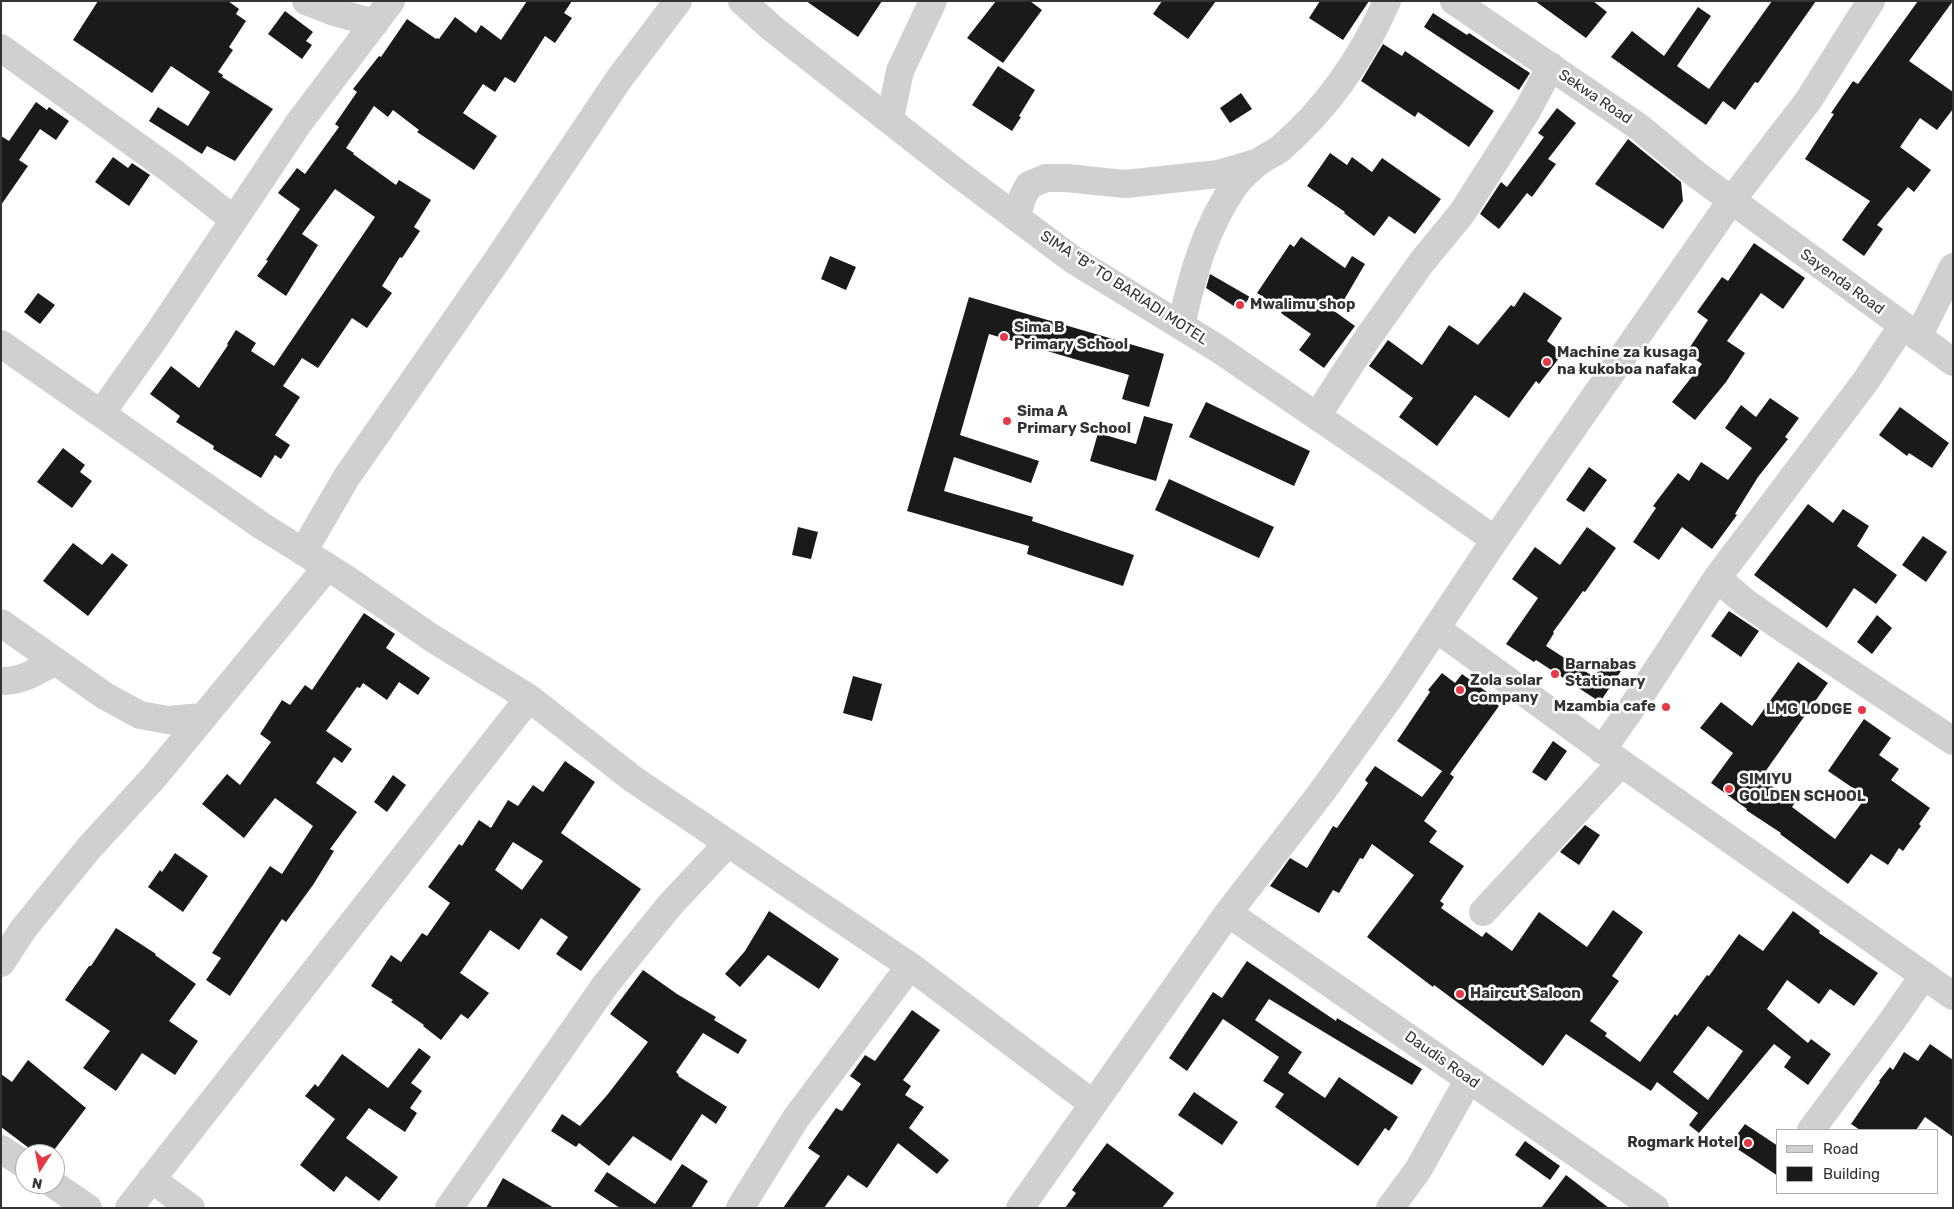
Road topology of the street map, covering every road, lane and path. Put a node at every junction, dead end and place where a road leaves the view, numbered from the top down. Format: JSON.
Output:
{"nodes":[{"id":1,"x":306,"y":1,"type":"edge"},
{"id":2,"x":391,"y":1,"type":"edge"},
{"id":3,"x":678,"y":1,"type":"edge"},
{"id":4,"x":742,"y":1,"type":"edge"},
{"id":5,"x":933,"y":1,"type":"edge"},
{"id":6,"x":1387,"y":1,"type":"edge"},
{"id":7,"x":1454,"y":1,"type":"edge"},
{"id":8,"x":1871,"y":1,"type":"edge"},
{"id":9,"x":375,"y":23,"type":"junction"},
{"id":10,"x":1,"y":48,"type":"edge"},
{"id":11,"x":1551,"y":66,"type":"junction"},
{"id":12,"x":890,"y":119,"type":"junction"},
{"id":13,"x":1256,"y":163,"type":"junction"},
{"id":14,"x":1731,"y":201,"type":"junction"},
{"id":15,"x":1016,"y":217,"type":"junction"},
{"id":16,"x":233,"y":219,"type":"junction"},
{"id":17,"x":1953,"y":267,"type":"edge"},
{"id":18,"x":1182,"y":326,"type":"junction"},
{"id":19,"x":1910,"y":332,"type":"junction"},
{"id":20,"x":1,"y":344,"type":"edge"},
{"id":21,"x":1953,"y":362,"type":"edge"},
{"id":22,"x":102,"y":412,"type":"junction"},
{"id":23,"x":1317,"y":416,"type":"junction"},
{"id":24,"x":1495,"y":540,"type":"junction"},
{"id":25,"x":303,"y":552,"type":"junction"},
{"id":26,"x":327,"y":567,"type":"junction"},
{"id":27,"x":1717,"y":578,"type":"junction"},
{"id":28,"x":1,"y":623,"type":"edge"},
{"id":29,"x":1437,"y":629,"type":"junction"},
{"id":30,"x":55,"y":661,"type":"junction"},
{"id":31,"x":1,"y":681,"type":"edge"},
{"id":32,"x":529,"y":698,"type":"junction"},
{"id":33,"x":202,"y":717,"type":"junction"},
{"id":34,"x":1953,"y":740,"type":"edge"},
{"id":35,"x":1611,"y":756,"type":"junction"},
{"id":36,"x":727,"y":844,"type":"junction"},
{"id":37,"x":1228,"y":912,"type":"junction"},
{"id":38,"x":1483,"y":912,"type":"dead end"},
{"id":39,"x":1,"y":963,"type":"edge"},
{"id":40,"x":910,"y":966,"type":"junction"},
{"id":41,"x":1924,"y":975,"type":"junction"},
{"id":42,"x":1953,"y":996,"type":"edge"},
{"id":43,"x":1469,"y":1078,"type":"junction"},
{"id":44,"x":1092,"y":1103,"type":"junction"},
{"id":45,"x":1812,"y":1129,"type":"edge"},
{"id":46,"x":1,"y":1149,"type":"edge"},
{"id":47,"x":15,"y":1158,"type":"edge"},
{"id":48,"x":151,"y":1179,"type":"junction"},
{"id":49,"x":65,"y":1192,"type":"edge"},
{"id":50,"x":1638,"y":1203,"type":"edge"},
{"id":51,"x":88,"y":1208,"type":"edge"},
{"id":52,"x":129,"y":1208,"type":"edge"},
{"id":53,"x":191,"y":1208,"type":"edge"},
{"id":54,"x":449,"y":1208,"type":"edge"},
{"id":55,"x":740,"y":1208,"type":"edge"},
{"id":56,"x":1020,"y":1208,"type":"edge"},
{"id":57,"x":1390,"y":1208,"type":"edge"}],
"edges":[{"from":1,"to":9,"type":"street"},
{"from":2,"to":9,"type":"street"},
{"from":3,"to":25,"type":"street"},
{"from":4,"to":12,"type":"street","name":"SIMA \"B\" TO BARIADI MOTEL"},
{"from":5,"to":12,"type":"street"},
{"from":6,"to":13,"type":"street"},
{"from":7,"to":11,"type":"street","name":"Sekwa Road"},
{"from":8,"to":14,"type":"street"},
{"from":9,"to":16,"type":"street"},
{"from":10,"to":16,"type":"street"},
{"from":11,"to":14,"type":"street","name":"Sekwa Road"},
{"from":11,"to":23,"type":"street"},
{"from":12,"to":15,"type":"street","name":"SIMA \"B\" TO BARIADI MOTEL"},
{"from":13,"to":15,"type":"street"},
{"from":13,"to":18,"type":"street"},
{"from":14,"to":19,"type":"street","name":"Sayenda Road"},
{"from":14,"to":24,"type":"street"},
{"from":15,"to":18,"type":"street","name":"SIMA \"B\" TO BARIADI MOTEL"},
{"from":16,"to":22,"type":"street"},
{"from":17,"to":19,"type":"street"},
{"from":18,"to":23,"type":"street","name":"SIMA \"B\" TO BARIADI MOTEL"},
{"from":19,"to":21,"type":"street","name":"Sayenda Road"},
{"from":19,"to":27,"type":"street"},
{"from":20,"to":22,"type":"street"},
{"from":22,"to":25,"type":"street"},
{"from":23,"to":24,"type":"street","name":"SIMA \"B\" TO BARIADI MOTEL"},
{"from":24,"to":29,"type":"street"},
{"from":25,"to":26,"type":"street"},
{"from":26,"to":32,"type":"street"},
{"from":26,"to":33,"type":"street"},
{"from":27,"to":34,"type":"street"},
{"from":27,"to":35,"type":"street"},
{"from":28,"to":30,"type":"street"},
{"from":29,"to":35,"type":"street"},
{"from":29,"to":37,"type":"street"},
{"from":30,"to":31,"type":"street"},
{"from":30,"to":33,"type":"street"},
{"from":32,"to":36,"type":"street"},
{"from":32,"to":48,"type":"street"},
{"from":33,"to":39,"type":"street"},
{"from":35,"to":38,"type":"street"},
{"from":35,"to":41,"type":"street"},
{"from":36,"to":40,"type":"street"},
{"from":36,"to":54,"type":"street"},
{"from":37,"to":43,"type":"street","name":"Daudis Road"},
{"from":37,"to":44,"type":"street"},
{"from":40,"to":44,"type":"street"},
{"from":40,"to":55,"type":"street"},
{"from":41,"to":42,"type":"street"},
{"from":41,"to":45,"type":"street"},
{"from":43,"to":50,"type":"street","name":"Daudis Road"},
{"from":43,"to":57,"type":"street"},
{"from":44,"to":56,"type":"street"},
{"from":46,"to":47,"type":"street"},
{"from":48,"to":52,"type":"street"},
{"from":48,"to":53,"type":"street"},
{"from":49,"to":51,"type":"street"}]}
